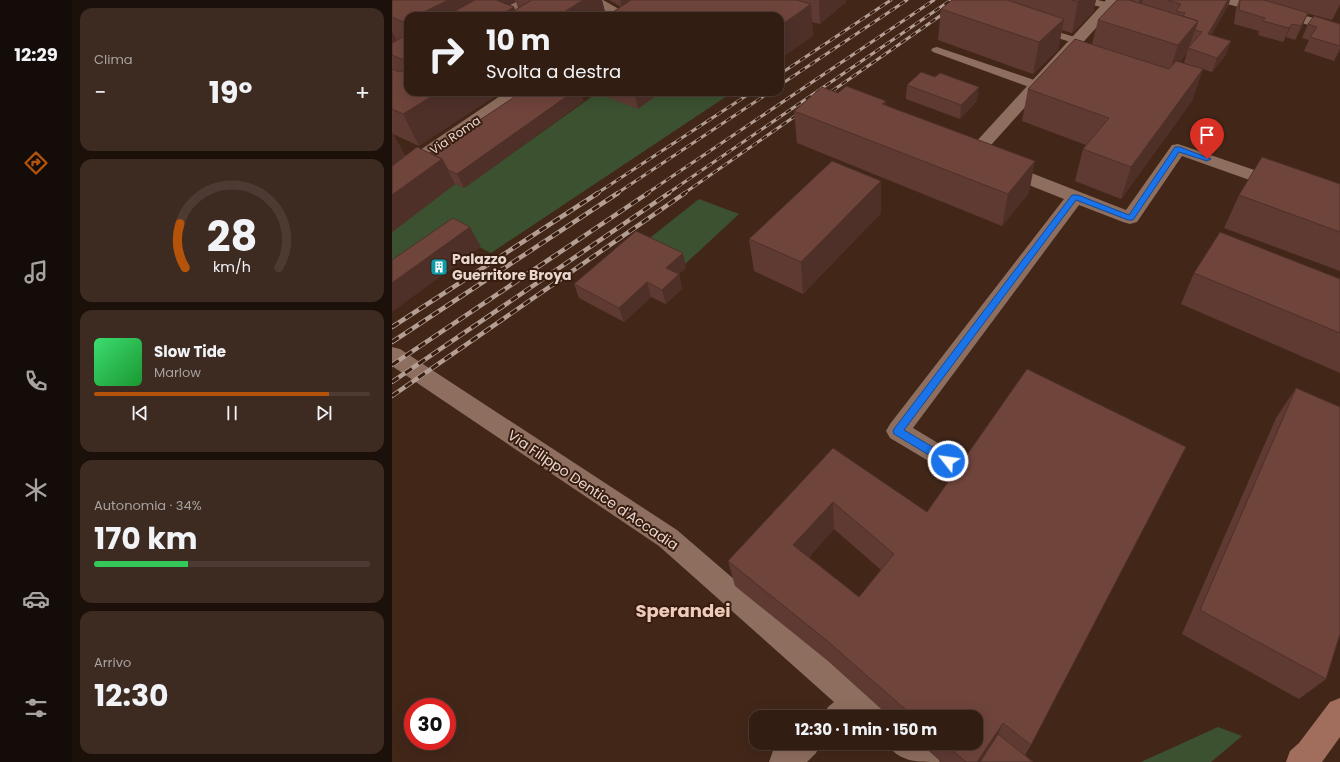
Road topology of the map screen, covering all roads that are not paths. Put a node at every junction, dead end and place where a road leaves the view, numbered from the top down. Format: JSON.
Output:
{"nodes":[{"id":1,"x":529,"y":0,"type":"edge"},
{"id":2,"x":593,"y":0,"type":"edge"},
{"id":3,"x":1085,"y":0,"type":"edge"},
{"id":4,"x":1228,"y":0,"type":"edge"},
{"id":5,"x":1112,"y":3,"type":"edge"},
{"id":6,"x":507,"y":12,"type":"edge"},
{"id":7,"x":614,"y":12,"type":"edge"},
{"id":8,"x":1025,"y":24,"type":"edge"},
{"id":9,"x":1340,"y":29,"type":"edge"},
{"id":10,"x":1077,"y":41,"type":"junction"},
{"id":11,"x":937,"y":50,"type":"dead end"},
{"id":12,"x":1036,"y":85,"type":"junction"},
{"id":13,"x":512,"y":96,"type":"edge"},
{"id":14,"x":392,"y":177,"type":"edge"},
{"id":15,"x":1296,"y":190,"type":"edge"},
{"id":16,"x":1075,"y":197,"type":"junction"},
{"id":17,"x":392,"y":356,"type":"edge"},
{"id":18,"x":960,"y":468,"type":"edge"},
{"id":19,"x":853,"y":710,"type":"edge"},
{"id":20,"x":1340,"y":712,"type":"edge"},
{"id":21,"x":798,"y":750,"type":"edge"},
{"id":22,"x":910,"y":750,"type":"edge"},
{"id":23,"x":784,"y":762,"type":"edge"},
{"id":24,"x":925,"y":762,"type":"edge"},
{"id":25,"x":1301,"y":762,"type":"edge"}],
"edges":[{"from":1,"to":6,"type":"street"},
{"from":2,"to":7,"type":"street"},
{"from":3,"to":5,"type":"lane"},
{"from":4,"to":9,"type":"street"},
{"from":5,"to":10,"type":"street"},
{"from":8,"to":10,"type":"lane"},
{"from":10,"to":12,"type":"street"},
{"from":11,"to":12,"type":"lane"},
{"from":12,"to":16,"type":"street"},
{"from":13,"to":14,"type":"street","name":"Via Roma"},
{"from":15,"to":16,"type":"street"},
{"from":16,"to":18,"type":"street"},
{"from":17,"to":19,"type":"street","name":"Via Filippo Dentice d'Accadia"},
{"from":20,"to":25,"type":"main road"},
{"from":21,"to":23,"type":"street"},
{"from":22,"to":24,"type":"street"}]}
